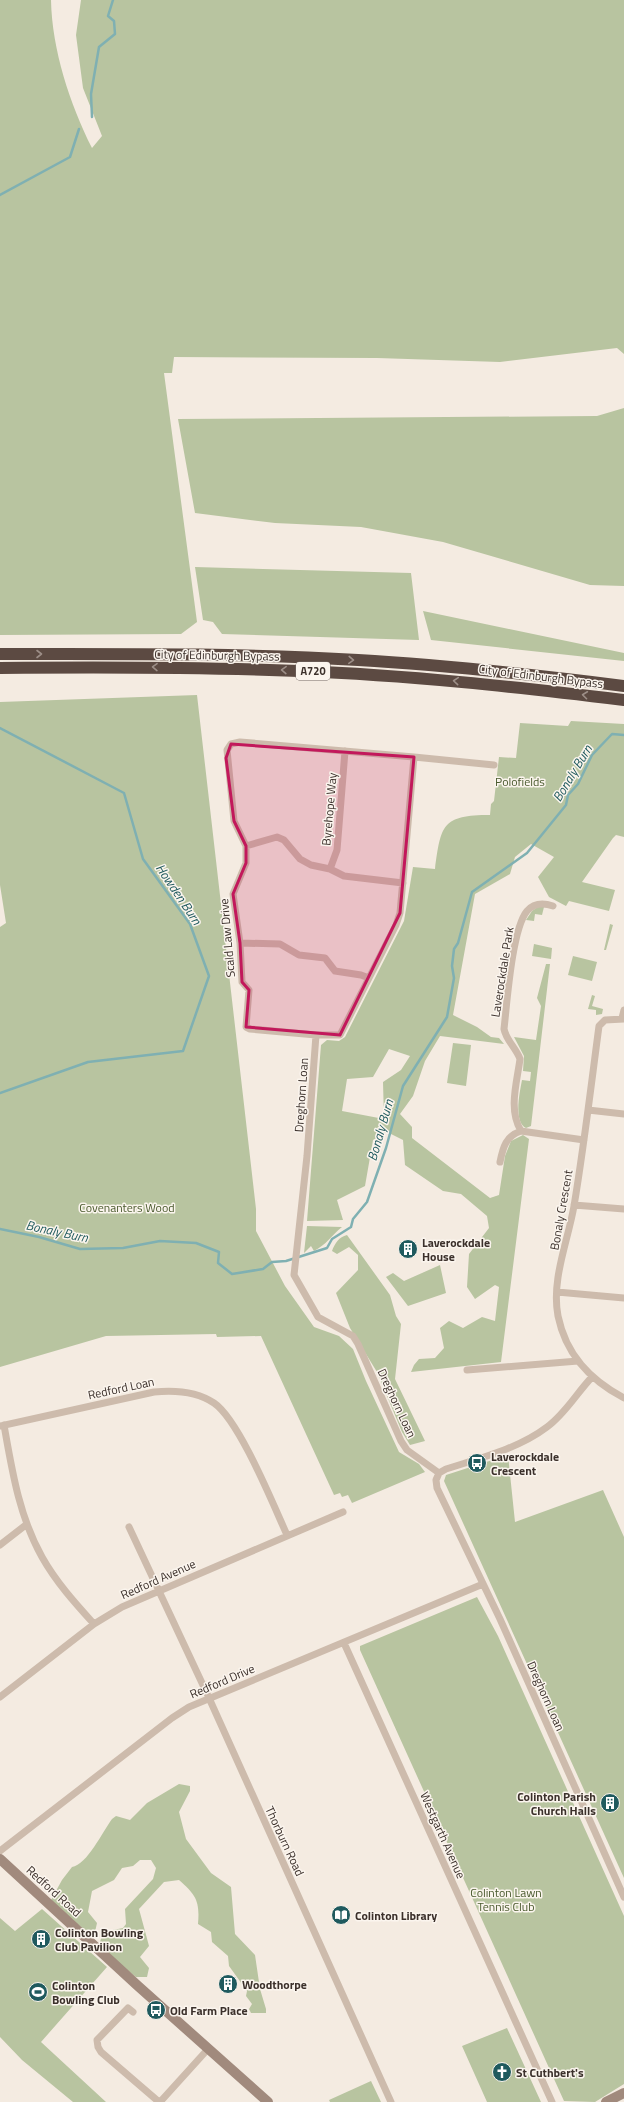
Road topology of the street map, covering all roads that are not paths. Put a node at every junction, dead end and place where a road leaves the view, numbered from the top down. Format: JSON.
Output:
{"nodes":[{"id":1,"x":0,"y":654,"type":"edge"},
{"id":2,"x":0,"y":668,"type":"edge"},
{"id":3,"x":624,"y":686,"type":"edge"},
{"id":4,"x":624,"y":700,"type":"edge"},
{"id":5,"x":344,"y":751,"type":"junction"},
{"id":6,"x":414,"y":757,"type":"junction"},
{"id":7,"x":494,"y":765,"type":"dead end"},
{"id":8,"x":246,"y":846,"type":"junction"},
{"id":9,"x":330,"y":869,"type":"junction"},
{"id":10,"x":403,"y":883,"type":"junction"},
{"id":11,"x":552,"y":906,"type":"dead end"},
{"id":12,"x":240,"y":942,"type":"junction"},
{"id":13,"x":368,"y":978,"type":"junction"},
{"id":14,"x":624,"y":1010,"type":"edge"},
{"id":15,"x":623,"y":1018,"type":"edge"},
{"id":16,"x":316,"y":1035,"type":"junction"},
{"id":17,"x":588,"y":1110,"type":"junction"},
{"id":18,"x":624,"y":1114,"type":"edge"},
{"id":19,"x":521,"y":1131,"type":"junction"},
{"id":20,"x":584,"y":1140,"type":"junction"},
{"id":21,"x":500,"y":1162,"type":"dead end"},
{"id":22,"x":574,"y":1205,"type":"junction"},
{"id":23,"x":624,"y":1209,"type":"edge"},
{"id":24,"x":557,"y":1292,"type":"junction"},
{"id":25,"x":624,"y":1298,"type":"edge"},
{"id":26,"x":578,"y":1361,"type":"junction"},
{"id":27,"x":467,"y":1370,"type":"dead end"},
{"id":28,"x":592,"y":1378,"type":"junction"},
{"id":29,"x":624,"y":1398,"type":"edge"},
{"id":30,"x":2,"y":1425,"type":"edge"},
{"id":31,"x":439,"y":1474,"type":"junction"},
{"id":32,"x":343,"y":1512,"type":"dead end"},
{"id":33,"x":27,"y":1524,"type":"junction"},
{"id":34,"x":129,"y":1527,"type":"dead end"},
{"id":35,"x":287,"y":1535,"type":"junction"},
{"id":36,"x":0,"y":1545,"type":"edge"},
{"id":37,"x":483,"y":1584,"type":"junction"},
{"id":38,"x":158,"y":1590,"type":"junction"},
{"id":39,"x":94,"y":1624,"type":"junction"},
{"id":40,"x":344,"y":1643,"type":"junction"},
{"id":41,"x":0,"y":1698,"type":"edge"},
{"id":42,"x":209,"y":1698,"type":"junction"},
{"id":43,"x":0,"y":1851,"type":"edge"},
{"id":44,"x":0,"y":1859,"type":"edge"},
{"id":45,"x":624,"y":1898,"type":"edge"},
{"id":46,"x":133,"y":2012,"type":"dead end"},
{"id":47,"x":208,"y":2049,"type":"junction"},
{"id":48,"x":624,"y":2093,"type":"edge"},
{"id":49,"x":159,"y":2102,"type":"edge"},
{"id":50,"x":268,"y":2102,"type":"edge"},
{"id":51,"x":391,"y":2102,"type":"edge"},
{"id":52,"x":552,"y":2102,"type":"edge"},
{"id":53,"x":606,"y":2102,"type":"edge"}],
"edges":[{"from":1,"to":3,"type":"highway","name":"City of Edinburgh Bypass","number":"A720","one_way":true},
{"from":4,"to":2,"type":"highway","name":"City of Edinburgh Bypass","number":"A720","one_way":true},
{"from":5,"to":6,"type":"street","name":"Scald Law Drive"},
{"from":5,"to":8,"type":"street","name":"Scald Law Drive"},
{"from":5,"to":9,"type":"street","name":"Byrehope Way"},
{"from":6,"to":7,"type":"street","name":"Scald Law Drive"},
{"from":6,"to":10,"type":"street","name":"Scald Law Drive"},
{"from":8,"to":9,"type":"street"},
{"from":8,"to":12,"type":"street","name":"Scald Law Drive"},
{"from":9,"to":10,"type":"street"},
{"from":10,"to":13,"type":"street","name":"Scald Law Drive"},
{"from":11,"to":19,"type":"street","name":"Laverockdale Park"},
{"from":12,"to":13,"type":"street"},
{"from":12,"to":16,"type":"street","name":"Scald Law Drive"},
{"from":13,"to":16,"type":"street","name":"Scald Law Drive"},
{"from":14,"to":15,"type":"street"},
{"from":15,"to":17,"type":"street","name":"Bonaly Crescent"},
{"from":16,"to":31,"type":"street","name":"Dreghorn Loan"},
{"from":17,"to":18,"type":"street"},
{"from":17,"to":20,"type":"street","name":"Bonaly Crescent"},
{"from":19,"to":20,"type":"street"},
{"from":19,"to":21,"type":"street"},
{"from":20,"to":22,"type":"street","name":"Bonaly Crescent"},
{"from":22,"to":23,"type":"street"},
{"from":22,"to":24,"type":"street","name":"Bonaly Crescent"},
{"from":24,"to":25,"type":"street"},
{"from":24,"to":26,"type":"street","name":"Bonaly Crescent"},
{"from":26,"to":27,"type":"street"},
{"from":26,"to":28,"type":"street","name":"Bonaly Crescent"},
{"from":28,"to":29,"type":"street","name":"Bonaly Crescent"},
{"from":28,"to":31,"type":"street"},
{"from":30,"to":33,"type":"street"},
{"from":30,"to":35,"type":"street","name":"Redford Loan"},
{"from":31,"to":37,"type":"street","name":"Dreghorn Loan"},
{"from":32,"to":35,"type":"street","name":"Redford Avenue"},
{"from":33,"to":36,"type":"street"},
{"from":33,"to":39,"type":"street"},
{"from":34,"to":38,"type":"street","name":"Thorburn Road"},
{"from":35,"to":38,"type":"street","name":"Redford Avenue"},
{"from":37,"to":40,"type":"street","name":"Redford Drive"},
{"from":37,"to":45,"type":"street","name":"Dreghorn Loan"},
{"from":38,"to":39,"type":"street","name":"Redford Avenue"},
{"from":38,"to":42,"type":"street","name":"Thorburn Road"},
{"from":39,"to":41,"type":"street","name":"Redford Avenue"},
{"from":40,"to":42,"type":"street","name":"Redford Drive"},
{"from":40,"to":52,"type":"street","name":"Westgarth Avenue"},
{"from":42,"to":43,"type":"street","name":"Redford Drive"},
{"from":42,"to":51,"type":"street","name":"Thorburn Road"},
{"from":44,"to":47,"type":"main road","name":"Redford Road"},
{"from":46,"to":49,"type":"street"},
{"from":47,"to":49,"type":"street"},
{"from":47,"to":50,"type":"main road","name":"Redford Road"},
{"from":48,"to":53,"type":"main road"}]}
